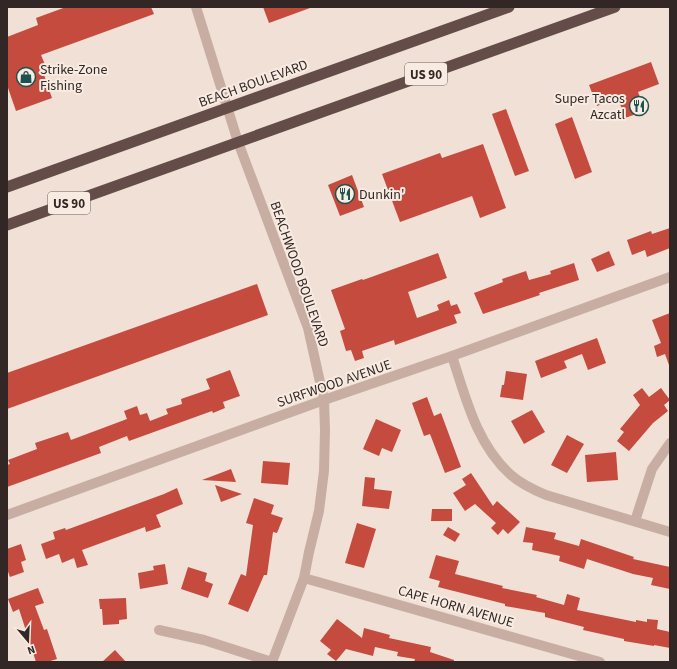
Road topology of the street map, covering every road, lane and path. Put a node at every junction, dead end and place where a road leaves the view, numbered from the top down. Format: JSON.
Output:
{"nodes":[{"id":1,"x":196,"y":7,"type":"edge"},
{"id":2,"x":509,"y":7,"type":"edge"},
{"id":3,"x":615,"y":7,"type":"edge"},
{"id":4,"x":228,"y":108,"type":"junction"},
{"id":5,"x":238,"y":142,"type":"junction"},
{"id":6,"x":7,"y":187,"type":"edge"},
{"id":7,"x":7,"y":225,"type":"edge"},
{"id":8,"x":670,"y":276,"type":"edge"},
{"id":9,"x":452,"y":356,"type":"junction"},
{"id":10,"x":324,"y":400,"type":"junction"},
{"id":11,"x":670,"y":443,"type":"edge"},
{"id":12,"x":7,"y":515,"type":"edge"},
{"id":13,"x":635,"y":521,"type":"junction"},
{"id":14,"x":670,"y":532,"type":"edge"},
{"id":15,"x":304,"y":578,"type":"junction"},
{"id":16,"x":159,"y":630,"type":"dead end"},
{"id":17,"x":272,"y":662,"type":"edge"},
{"id":18,"x":600,"y":662,"type":"edge"}],
"edges":[{"from":1,"to":4,"type":"street","name":"BEACHWOOD BOULEVARD"},
{"from":2,"to":4,"type":"highway","name":"BEACH BOULEVARD","number":"US 90"},
{"from":3,"to":5,"type":"highway","number":"US 90"},
{"from":4,"to":5,"type":"street","name":"BEACHWOOD BOULEVARD"},
{"from":4,"to":6,"type":"highway","name":"BEACH BOULEVARD","number":"US 90"},
{"from":5,"to":7,"type":"highway","number":"US 90"},
{"from":5,"to":10,"type":"street","name":"BEACHWOOD BOULEVARD"},
{"from":8,"to":9,"type":"street","name":"SURFWOOD AVENUE"},
{"from":9,"to":10,"type":"street","name":"SURFWOOD AVENUE"},
{"from":9,"to":13,"type":"street"},
{"from":10,"to":12,"type":"street","name":"SURFWOOD AVENUE"},
{"from":10,"to":15,"type":"street","name":"BEACHWOOD BOULEVARD"},
{"from":11,"to":13,"type":"street"},
{"from":13,"to":14,"type":"street"},
{"from":15,"to":17,"type":"street","name":"BEACHWOOD BOULEVARD"},
{"from":15,"to":18,"type":"street","name":"CAPE HORN AVENUE"},
{"from":16,"to":17,"type":"street"}]}
